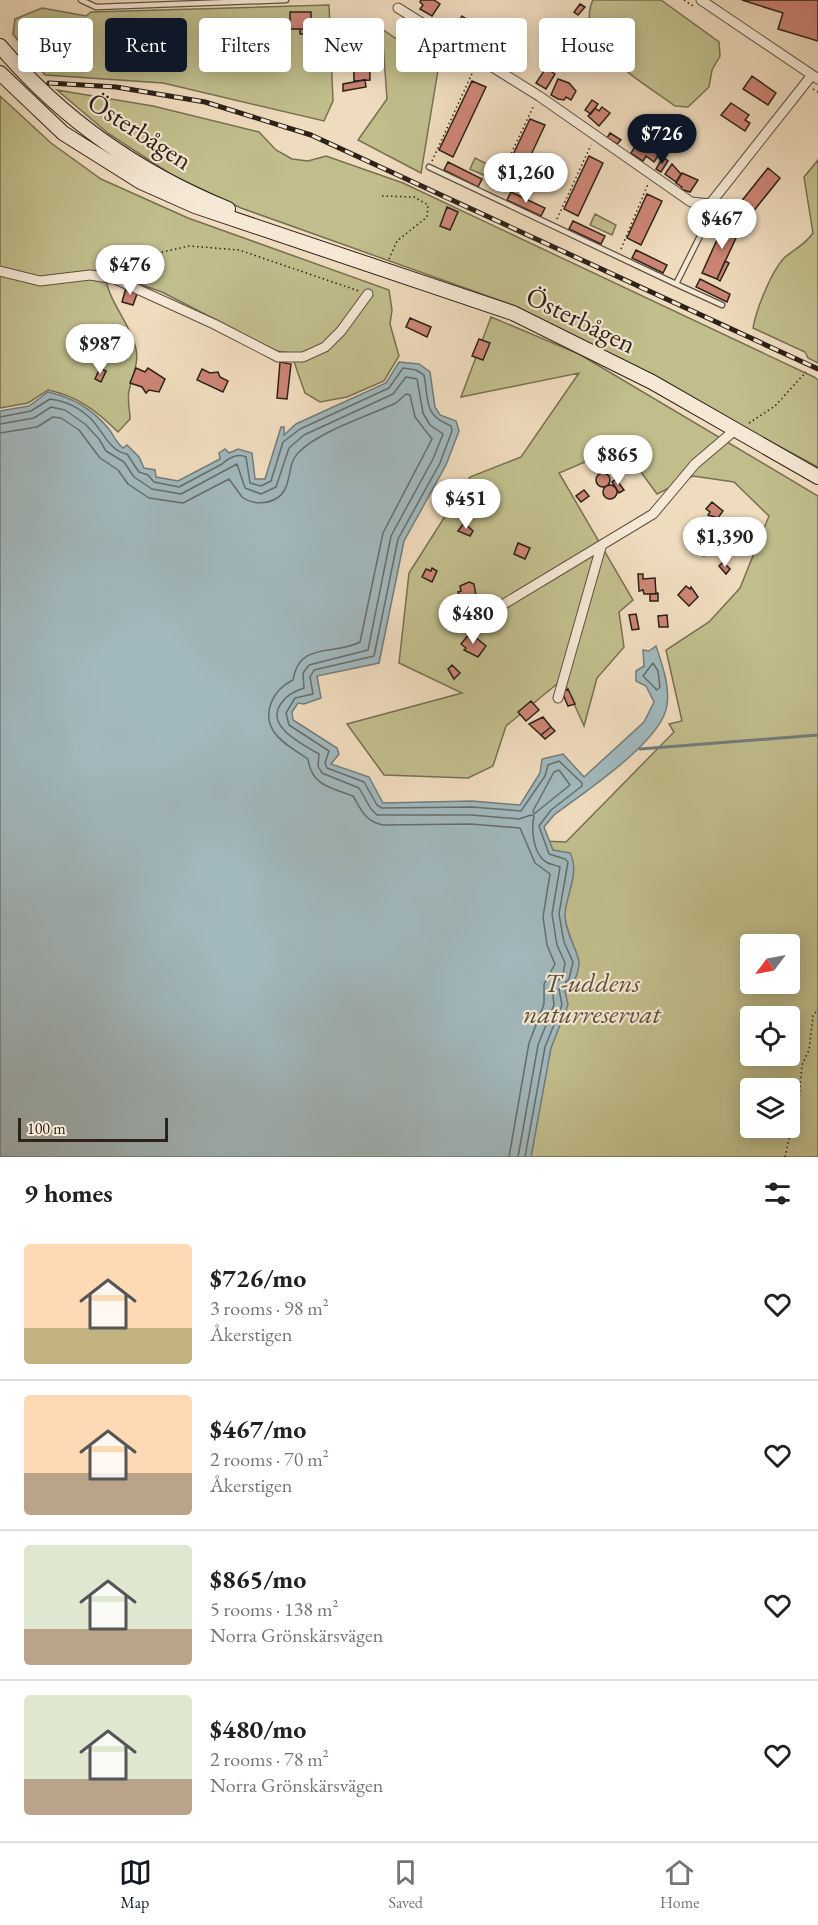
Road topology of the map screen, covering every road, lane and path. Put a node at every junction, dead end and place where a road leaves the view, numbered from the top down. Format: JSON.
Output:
{"nodes":[{"id":1,"x":81,"y":0,"type":"edge"},
{"id":2,"x":286,"y":0,"type":"edge"},
{"id":3,"x":701,"y":0,"type":"edge"},
{"id":4,"x":398,"y":8,"type":"dead end"},
{"id":5,"x":414,"y":18,"type":"edge"},
{"id":6,"x":0,"y":46,"type":"edge"},
{"id":7,"x":0,"y":72,"type":"edge"},
{"id":8,"x":472,"y":72,"type":"edge"},
{"id":9,"x":501,"y":72,"type":"edge"},
{"id":10,"x":815,"y":77,"type":"edge"},
{"id":11,"x":539,"y":96,"type":"junction"},
{"id":12,"x":596,"y":136,"type":"junction"},
{"id":13,"x":429,"y":167,"type":"joint"},
{"id":14,"x":653,"y":175,"type":"junction"},
{"id":15,"x":492,"y":194,"type":"junction"},
{"id":16,"x":382,"y":196,"type":"dead end"},
{"id":17,"x":710,"y":204,"type":"junction"},
{"id":18,"x":554,"y":225,"type":"junction"},
{"id":19,"x":307,"y":242,"type":"junction"},
{"id":20,"x":619,"y":256,"type":"junction"},
{"id":21,"x":109,"y":268,"type":"dead end"},
{"id":22,"x":386,"y":269,"type":"junction"},
{"id":23,"x":0,"y":271,"type":"edge"},
{"id":24,"x":676,"y":284,"type":"junction"},
{"id":25,"x":368,"y":294,"type":"joint"},
{"id":26,"x":722,"y":305,"type":"dead end"},
{"id":27,"x":807,"y":372,"type":"dead end"},
{"id":28,"x":735,"y":430,"type":"junction"},
{"id":29,"x":818,"y":477,"type":"edge"},
{"id":30,"x":601,"y":548,"type":"junction"},
{"id":31,"x":494,"y":610,"type":"dead end"},
{"id":32,"x":558,"y":698,"type":"dead end"},
{"id":33,"x":818,"y":1009,"type":"edge"},
{"id":34,"x":785,"y":1157,"type":"edge"}],
"edges":[{"from":1,"to":2,"type":"lane"},
{"from":3,"to":10,"type":"street"},
{"from":4,"to":5,"type":"street"},
{"from":6,"to":19,"type":"main road","name":"Österbågen"},
{"from":7,"to":19,"type":"main road","name":"Österbågen"},
{"from":8,"to":13,"type":"path"},
{"from":9,"to":11,"type":"street"},
{"from":10,"to":17,"type":"street"},
{"from":11,"to":12,"type":"street"},
{"from":11,"to":15,"type":"path"},
{"from":12,"to":14,"type":"street"},
{"from":12,"to":18,"type":"path"},
{"from":13,"to":15,"type":"lane"},
{"from":14,"to":17,"type":"street"},
{"from":14,"to":20,"type":"path"},
{"from":15,"to":18,"type":"lane"},
{"from":16,"to":22,"type":"path"},
{"from":17,"to":24,"type":"lane"},
{"from":18,"to":20,"type":"lane"},
{"from":19,"to":22,"type":"main road","name":"Österbågen"},
{"from":20,"to":24,"type":"lane"},
{"from":21,"to":25,"type":"path"},
{"from":22,"to":28,"type":"main road","name":"Österbågen"},
{"from":23,"to":25,"type":"street"},
{"from":24,"to":26,"type":"lane"},
{"from":27,"to":28,"type":"path"},
{"from":28,"to":29,"type":"main road","name":"Österbågen"},
{"from":28,"to":30,"type":"street"},
{"from":30,"to":31,"type":"street"},
{"from":30,"to":32,"type":"street"},
{"from":33,"to":34,"type":"path"}]}
